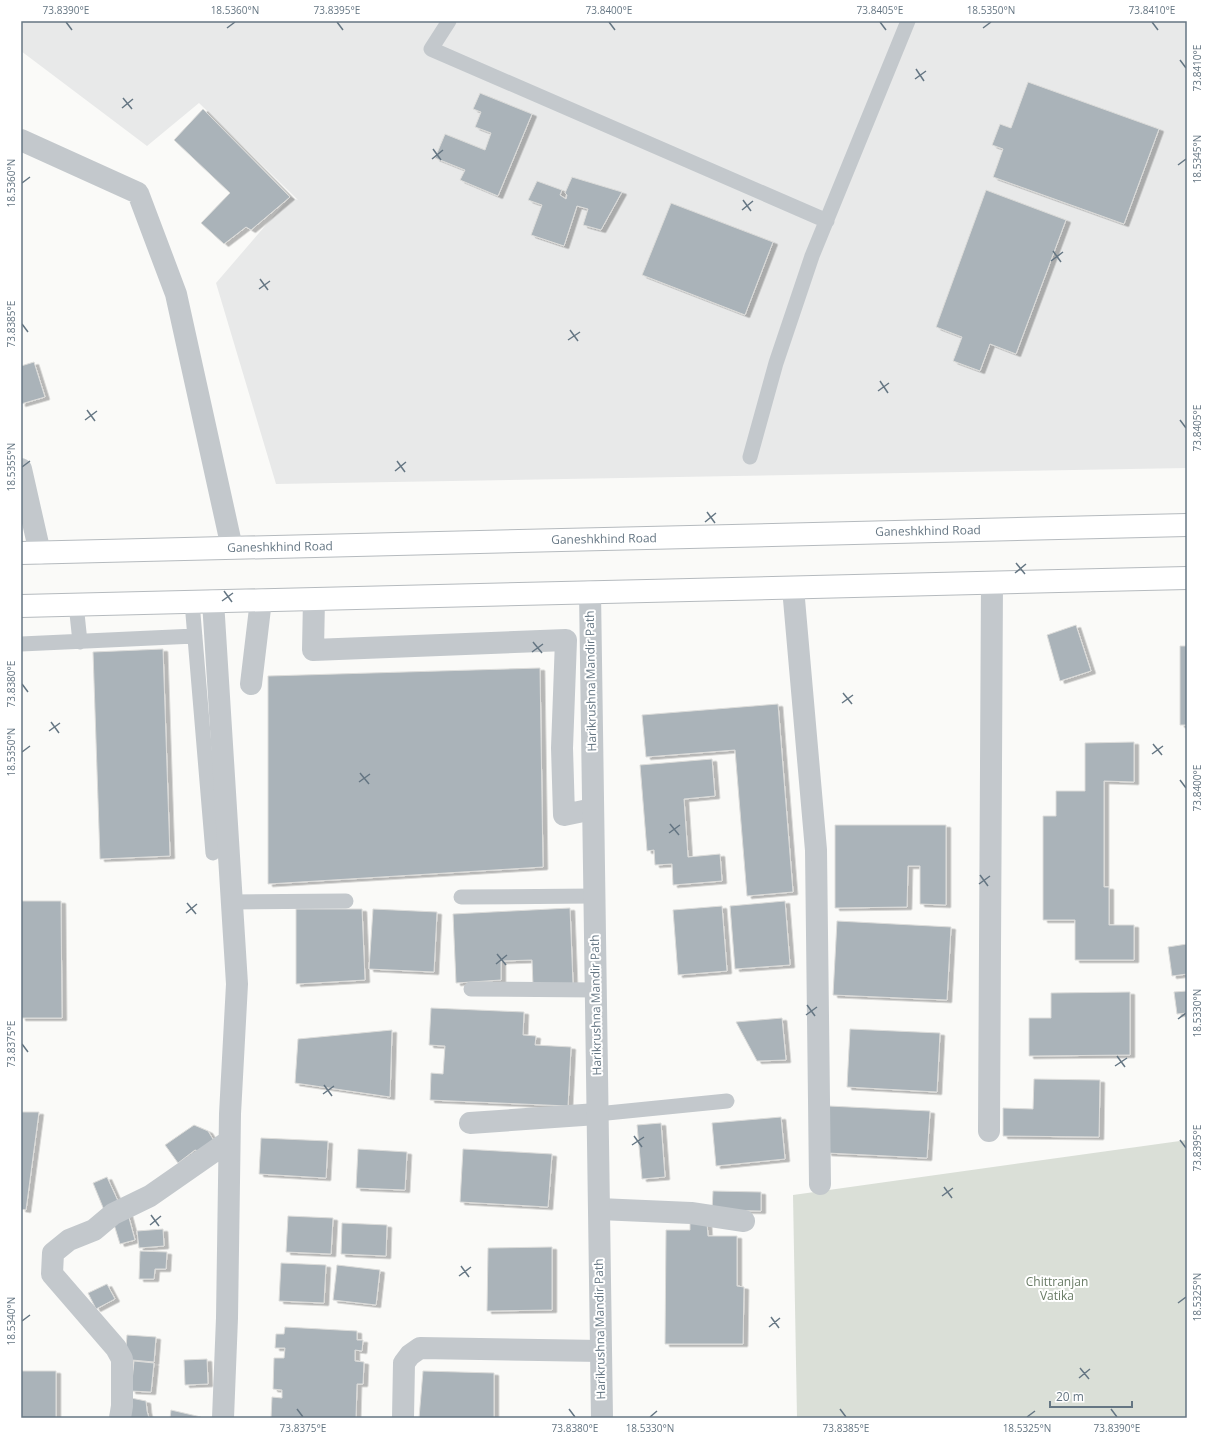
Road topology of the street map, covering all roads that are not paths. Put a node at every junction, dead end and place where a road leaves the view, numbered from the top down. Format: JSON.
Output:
{"nodes":[{"id":1,"x":449,"y":21,"type":"edge"},
{"id":2,"x":908,"y":21,"type":"edge"},
{"id":3,"x":21,"y":140,"type":"edge"},
{"id":4,"x":827,"y":220,"type":"junction"},
{"id":5,"x":750,"y":457,"type":"dead end"},
{"id":6,"x":21,"y":469,"type":"edge"},
{"id":7,"x":1187,"y":525,"type":"edge"},
{"id":8,"x":232,"y":548,"type":"junction"},
{"id":9,"x":31,"y":553,"type":"edge"},
{"id":10,"x":1187,"y":578,"type":"edge"},
{"id":11,"x":992,"y":583,"type":"junction"},
{"id":12,"x":792,"y":588,"type":"junction"},
{"id":13,"x":590,"y":592,"type":"junction"},
{"id":14,"x":314,"y":599,"type":"junction"},
{"id":15,"x":261,"y":600,"type":"junction"},
{"id":16,"x":213,"y":601,"type":"junction"},
{"id":17,"x":192,"y":602,"type":"junction"},
{"id":18,"x":76,"y":604,"type":"junction"},
{"id":19,"x":21,"y":606,"type":"edge"},
{"id":20,"x":194,"y":636,"type":"junction"},
{"id":21,"x":80,"y":642,"type":"junction"},
{"id":22,"x":21,"y":644,"type":"edge"},
{"id":23,"x":251,"y":684,"type":"dead end"},
{"id":24,"x":593,"y":809,"type":"junction"},
{"id":25,"x":213,"y":854,"type":"dead end"},
{"id":26,"x":461,"y":896,"type":"dead end"},
{"id":27,"x":594,"y":896,"type":"junction"},
{"id":28,"x":346,"y":901,"type":"dead end"},
{"id":29,"x":232,"y":902,"type":"junction"},
{"id":30,"x":471,"y":989,"type":"dead end"},
{"id":31,"x":596,"y":990,"type":"junction"},
{"id":32,"x":727,"y":1101,"type":"dead end"},
{"id":33,"x":597,"y":1114,"type":"junction"},
{"id":34,"x":470,"y":1123,"type":"dead end"},
{"id":35,"x":989,"y":1131,"type":"dead end"},
{"id":36,"x":229,"y":1141,"type":"junction"},
{"id":37,"x":820,"y":1184,"type":"dead end"},
{"id":38,"x":599,"y":1209,"type":"junction"},
{"id":39,"x":744,"y":1221,"type":"dead end"},
{"id":40,"x":601,"y":1351,"type":"junction"},
{"id":41,"x":120,"y":1418,"type":"edge"},
{"id":42,"x":223,"y":1418,"type":"edge"},
{"id":43,"x":403,"y":1418,"type":"edge"},
{"id":44,"x":602,"y":1418,"type":"edge"}],
"edges":[{"from":1,"to":4,"type":"lane"},
{"from":2,"to":4,"type":"lane"},
{"from":3,"to":8,"type":"street"},
{"from":4,"to":5,"type":"lane"},
{"from":6,"to":9,"type":"street"},
{"from":7,"to":8,"type":"main road","name":"Ganeshkhind Road"},
{"from":8,"to":9,"type":"main road","name":"Ganeshkhind Road"},
{"from":10,"to":11,"type":"main road"},
{"from":11,"to":12,"type":"main road"},
{"from":11,"to":35,"type":"street"},
{"from":12,"to":13,"type":"main road"},
{"from":12,"to":37,"type":"street"},
{"from":13,"to":14,"type":"main road"},
{"from":13,"to":24,"type":"street","name":"Harikrushna Mandir Path"},
{"from":14,"to":15,"type":"main road"},
{"from":14,"to":24,"type":"street"},
{"from":15,"to":16,"type":"main road"},
{"from":15,"to":23,"type":"street"},
{"from":16,"to":17,"type":"main road"},
{"from":16,"to":29,"type":"street"},
{"from":17,"to":18,"type":"main road"},
{"from":17,"to":20,"type":"lane"},
{"from":18,"to":19,"type":"main road"},
{"from":18,"to":21,"type":"lane"},
{"from":20,"to":21,"type":"lane"},
{"from":20,"to":25,"type":"lane"},
{"from":21,"to":22,"type":"lane"},
{"from":24,"to":27,"type":"street","name":"Harikrushna Mandir Path"},
{"from":26,"to":27,"type":"lane"},
{"from":27,"to":31,"type":"street","name":"Harikrushna Mandir Path"},
{"from":28,"to":29,"type":"lane"},
{"from":29,"to":36,"type":"street"},
{"from":30,"to":31,"type":"lane"},
{"from":31,"to":33,"type":"street","name":"Harikrushna Mandir Path"},
{"from":32,"to":33,"type":"lane"},
{"from":33,"to":34,"type":"street"},
{"from":33,"to":38,"type":"street","name":"Harikrushna Mandir Path"},
{"from":36,"to":41,"type":"street"},
{"from":36,"to":42,"type":"street"},
{"from":38,"to":39,"type":"street"},
{"from":38,"to":40,"type":"street","name":"Harikrushna Mandir Path"},
{"from":40,"to":43,"type":"street"},
{"from":40,"to":44,"type":"street","name":"Harikrushna Mandir Path"}]}
